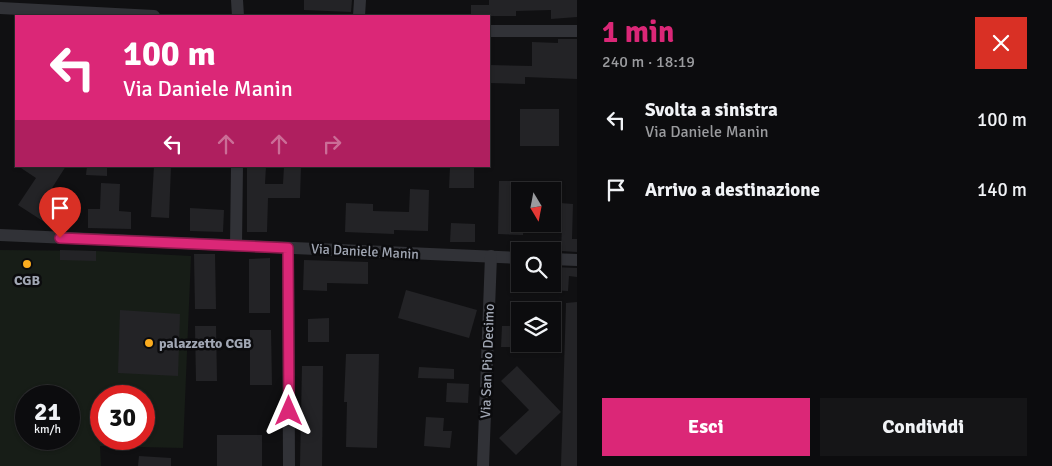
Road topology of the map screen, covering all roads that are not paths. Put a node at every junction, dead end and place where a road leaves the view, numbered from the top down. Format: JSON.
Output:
{"nodes":[{"id":1,"x":237,"y":0,"type":"edge"},
{"id":2,"x":360,"y":0,"type":"edge"},
{"id":3,"x":0,"y":8,"type":"edge"},
{"id":4,"x":135,"y":15,"type":"edge"},
{"id":5,"x":238,"y":15,"type":"edge"},
{"id":6,"x":359,"y":15,"type":"edge"},
{"id":7,"x":577,"y":30,"type":"edge"},
{"id":8,"x":490,"y":31,"type":"edge"},
{"id":9,"x":236,"y":167,"type":"edge"},
{"id":10,"x":0,"y":235,"type":"edge"},
{"id":11,"x":236,"y":245,"type":"junction"},
{"id":12,"x":288,"y":248,"type":"junction"},
{"id":13,"x":491,"y":256,"type":"junction"},
{"id":14,"x":511,"y":257,"type":"edge"},
{"id":15,"x":561,"y":259,"type":"edge"},
{"id":16,"x":577,"y":260,"type":"edge"},
{"id":17,"x":289,"y":466,"type":"edge"},
{"id":18,"x":482,"y":466,"type":"edge"}],
"edges":[{"from":1,"to":5,"type":"street"},
{"from":2,"to":6,"type":"street"},
{"from":3,"to":4,"type":"street"},
{"from":7,"to":8,"type":"street"},
{"from":9,"to":11,"type":"street"},
{"from":10,"to":11,"type":"street","name":"Via Daniele Manin"},
{"from":11,"to":12,"type":"street","name":"Via Daniele Manin"},
{"from":12,"to":13,"type":"street","name":"Via Daniele Manin"},
{"from":12,"to":17,"type":"street"},
{"from":13,"to":14,"type":"street","name":"Via Daniele Manin"},
{"from":13,"to":18,"type":"street","name":"Via San Pio Decimo"},
{"from":15,"to":16,"type":"street"}]}
